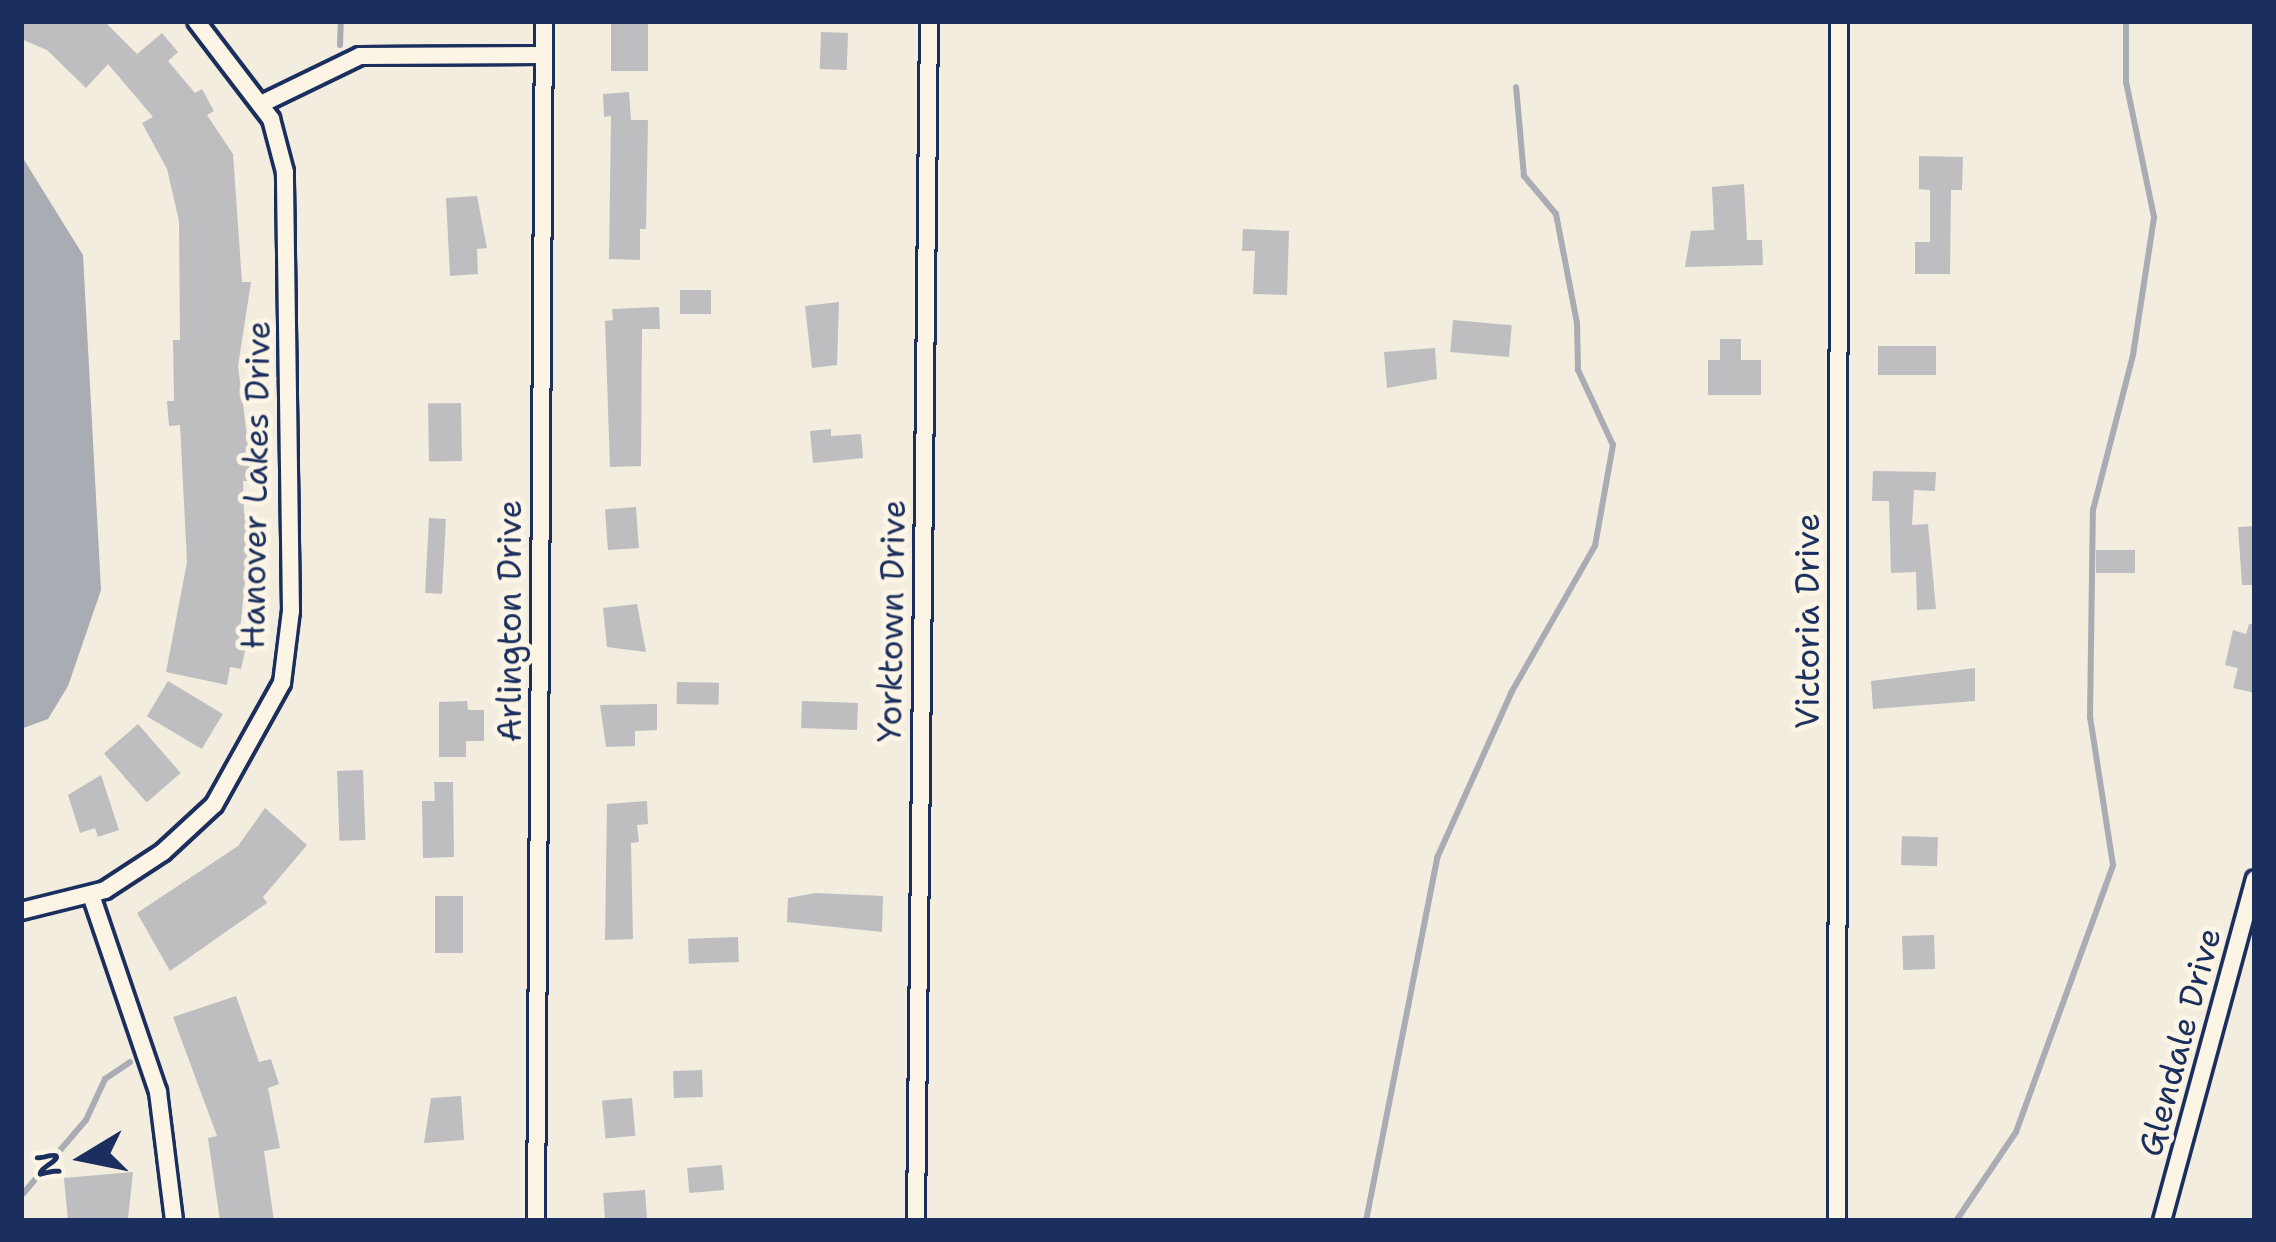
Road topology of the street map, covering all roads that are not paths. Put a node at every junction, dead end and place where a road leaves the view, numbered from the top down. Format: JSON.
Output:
{"nodes":[{"id":1,"x":196,"y":21,"type":"edge"},
{"id":2,"x":544,"y":21,"type":"edge"},
{"id":3,"x":929,"y":21,"type":"edge"},
{"id":4,"x":1838,"y":21,"type":"edge"},
{"id":5,"x":543,"y":55,"type":"junction"},
{"id":6,"x":261,"y":104,"type":"junction"},
{"id":7,"x":2255,"y":879,"type":"edge"},
{"id":8,"x":91,"y":895,"type":"junction"},
{"id":9,"x":21,"y":911,"type":"edge"},
{"id":10,"x":174,"y":1221,"type":"edge"},
{"id":11,"x":536,"y":1221,"type":"edge"},
{"id":12,"x":916,"y":1221,"type":"edge"},
{"id":13,"x":1837,"y":1221,"type":"edge"},
{"id":14,"x":2162,"y":1221,"type":"edge"}],
"edges":[{"from":1,"to":6,"type":"street","name":"Hanover Lakes Drive"},
{"from":2,"to":5,"type":"street","name":"Arlington Drive"},
{"from":3,"to":12,"type":"street","name":"Yorktown Drive"},
{"from":4,"to":13,"type":"street","name":"Victoria Drive"},
{"from":5,"to":6,"type":"street"},
{"from":5,"to":11,"type":"street","name":"Arlington Drive"},
{"from":6,"to":8,"type":"street","name":"Hanover Lakes Drive"},
{"from":7,"to":14,"type":"street","name":"Glendale Drive"},
{"from":8,"to":9,"type":"street","name":"Hanover Lakes Drive"},
{"from":8,"to":10,"type":"street"}]}
